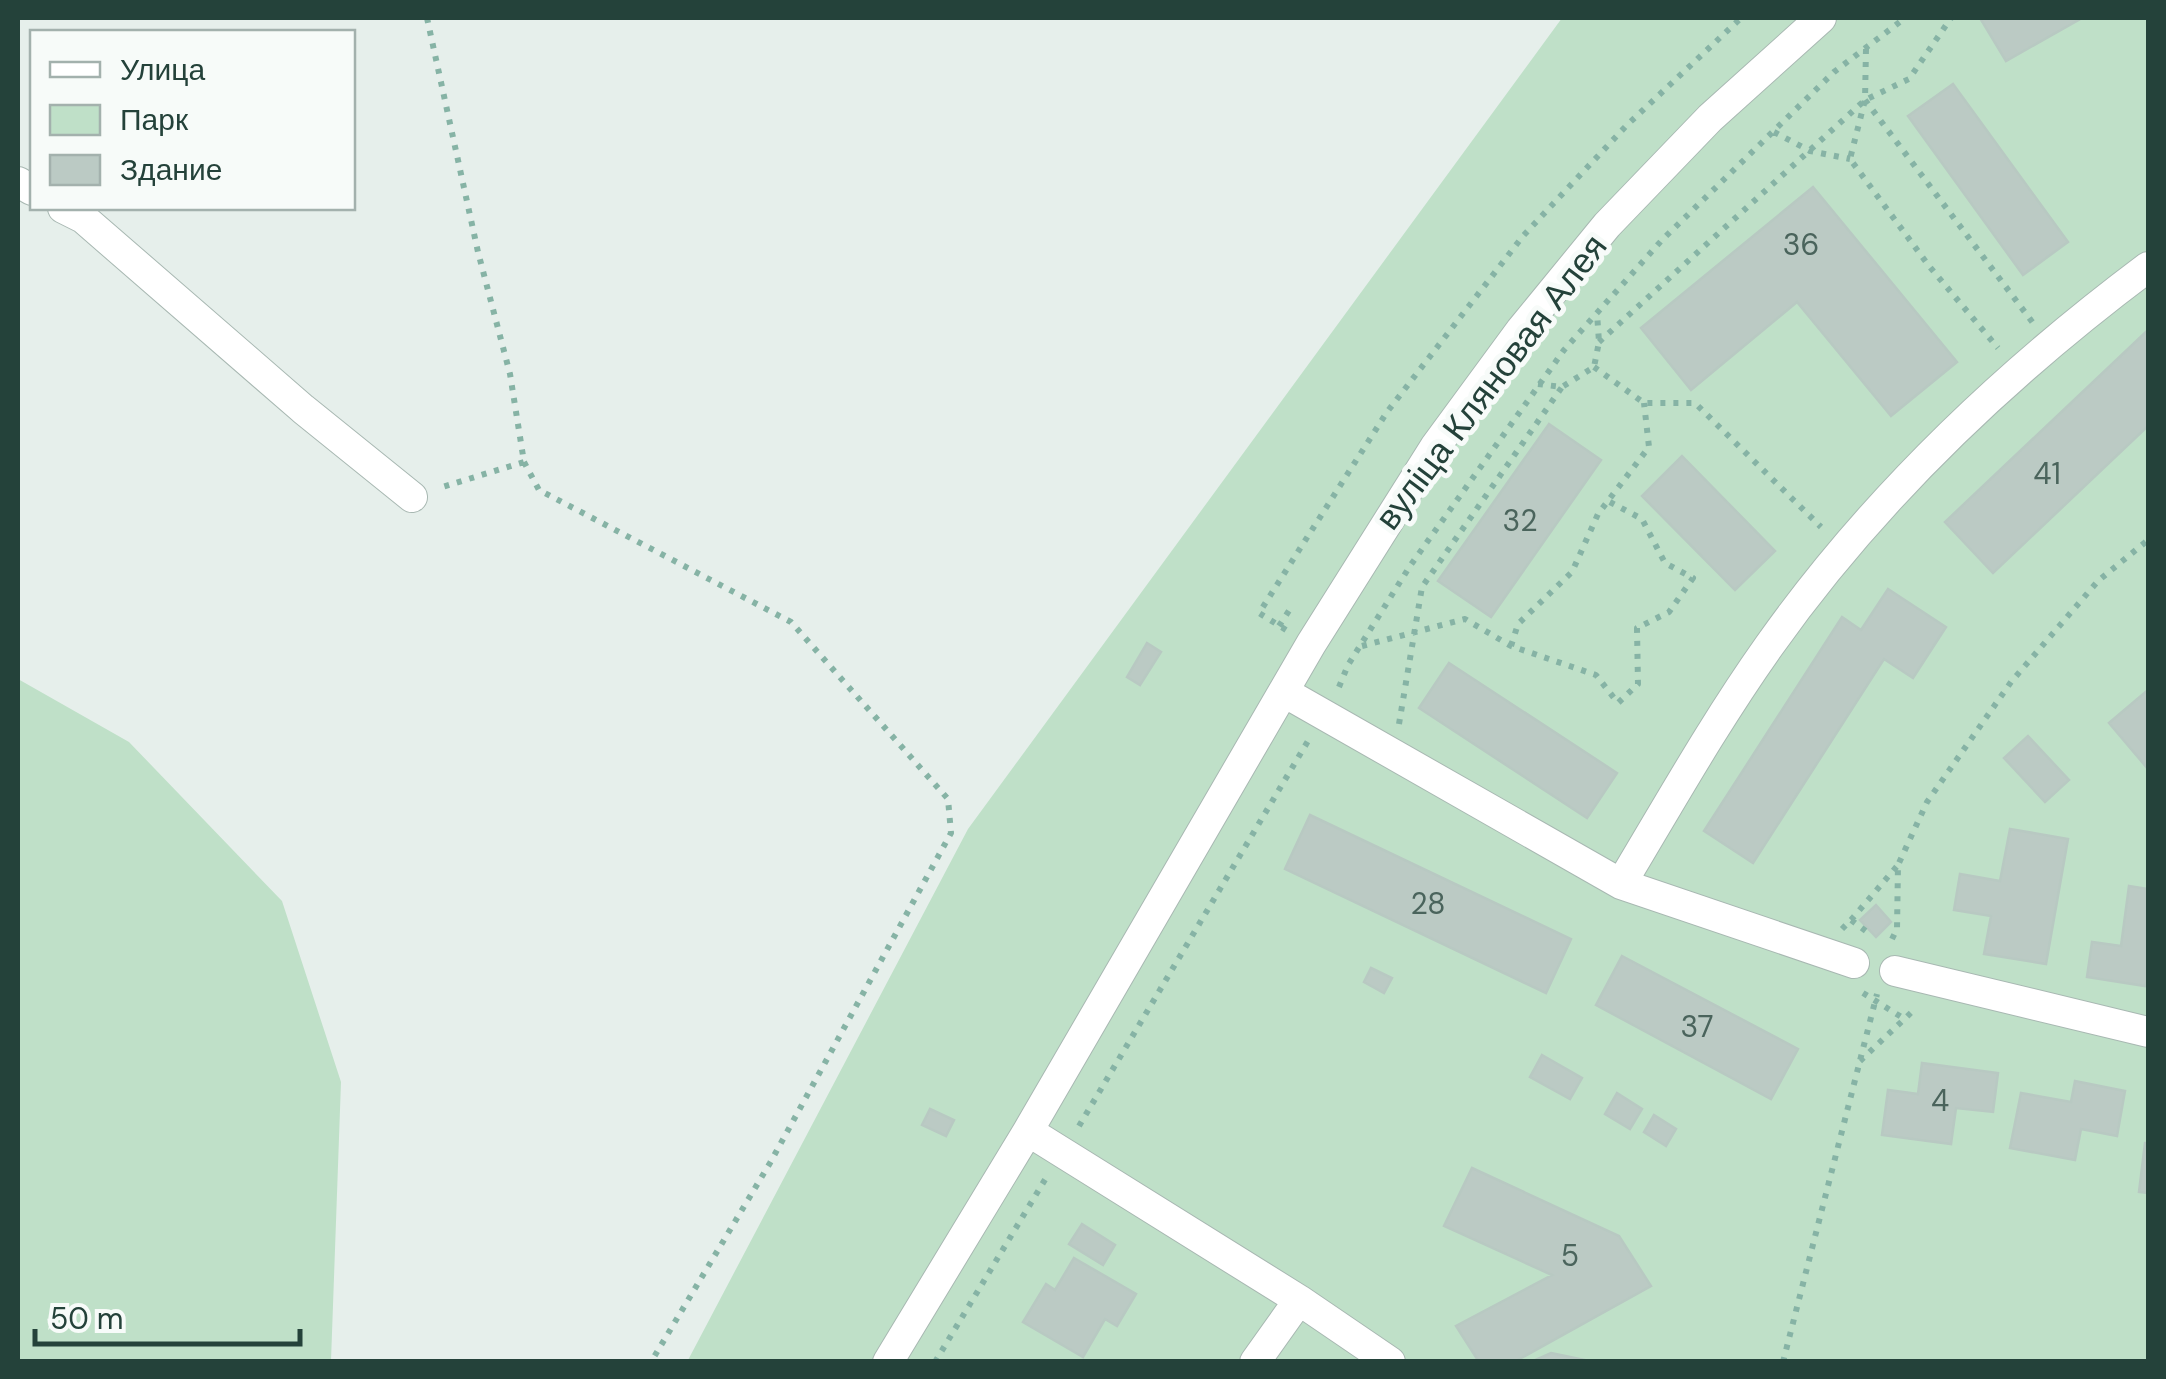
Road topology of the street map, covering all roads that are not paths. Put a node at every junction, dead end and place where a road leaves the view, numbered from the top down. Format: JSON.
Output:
{"nodes":[{"id":1,"x":1821,"y":18,"type":"edge"},
{"id":2,"x":68,"y":210,"type":"edge"},
{"id":3,"x":2148,"y":266,"type":"edge"},
{"id":4,"x":412,"y":497,"type":"road end"},
{"id":5,"x":1284,"y":692,"type":"junction"},
{"id":6,"x":1621,"y":884,"type":"junction"},
{"id":7,"x":1854,"y":963,"type":"dead end"},
{"id":8,"x":1887,"y":968,"type":"road end"},
{"id":9,"x":2148,"y":1032,"type":"edge"},
{"id":10,"x":1028,"y":1130,"type":"junction"},
{"id":11,"x":1298,"y":1300,"type":"junction"},
{"id":12,"x":888,"y":1362,"type":"edge"},
{"id":13,"x":1255,"y":1362,"type":"edge"},
{"id":14,"x":1390,"y":1362,"type":"edge"}],
"edges":[{"from":1,"to":5,"type":"street","name":"вуліца Кляновая Алея"},
{"from":2,"to":4,"type":"street"},
{"from":3,"to":6,"type":"street"},
{"from":5,"to":6,"type":"street"},
{"from":5,"to":10,"type":"street","name":"вуліца Кляновая Алея"},
{"from":6,"to":7,"type":"street"},
{"from":8,"to":9,"type":"street"},
{"from":10,"to":11,"type":"street"},
{"from":10,"to":12,"type":"street","name":"вуліца Кляновая Алея"},
{"from":11,"to":13,"type":"street"},
{"from":11,"to":14,"type":"street"}]}
